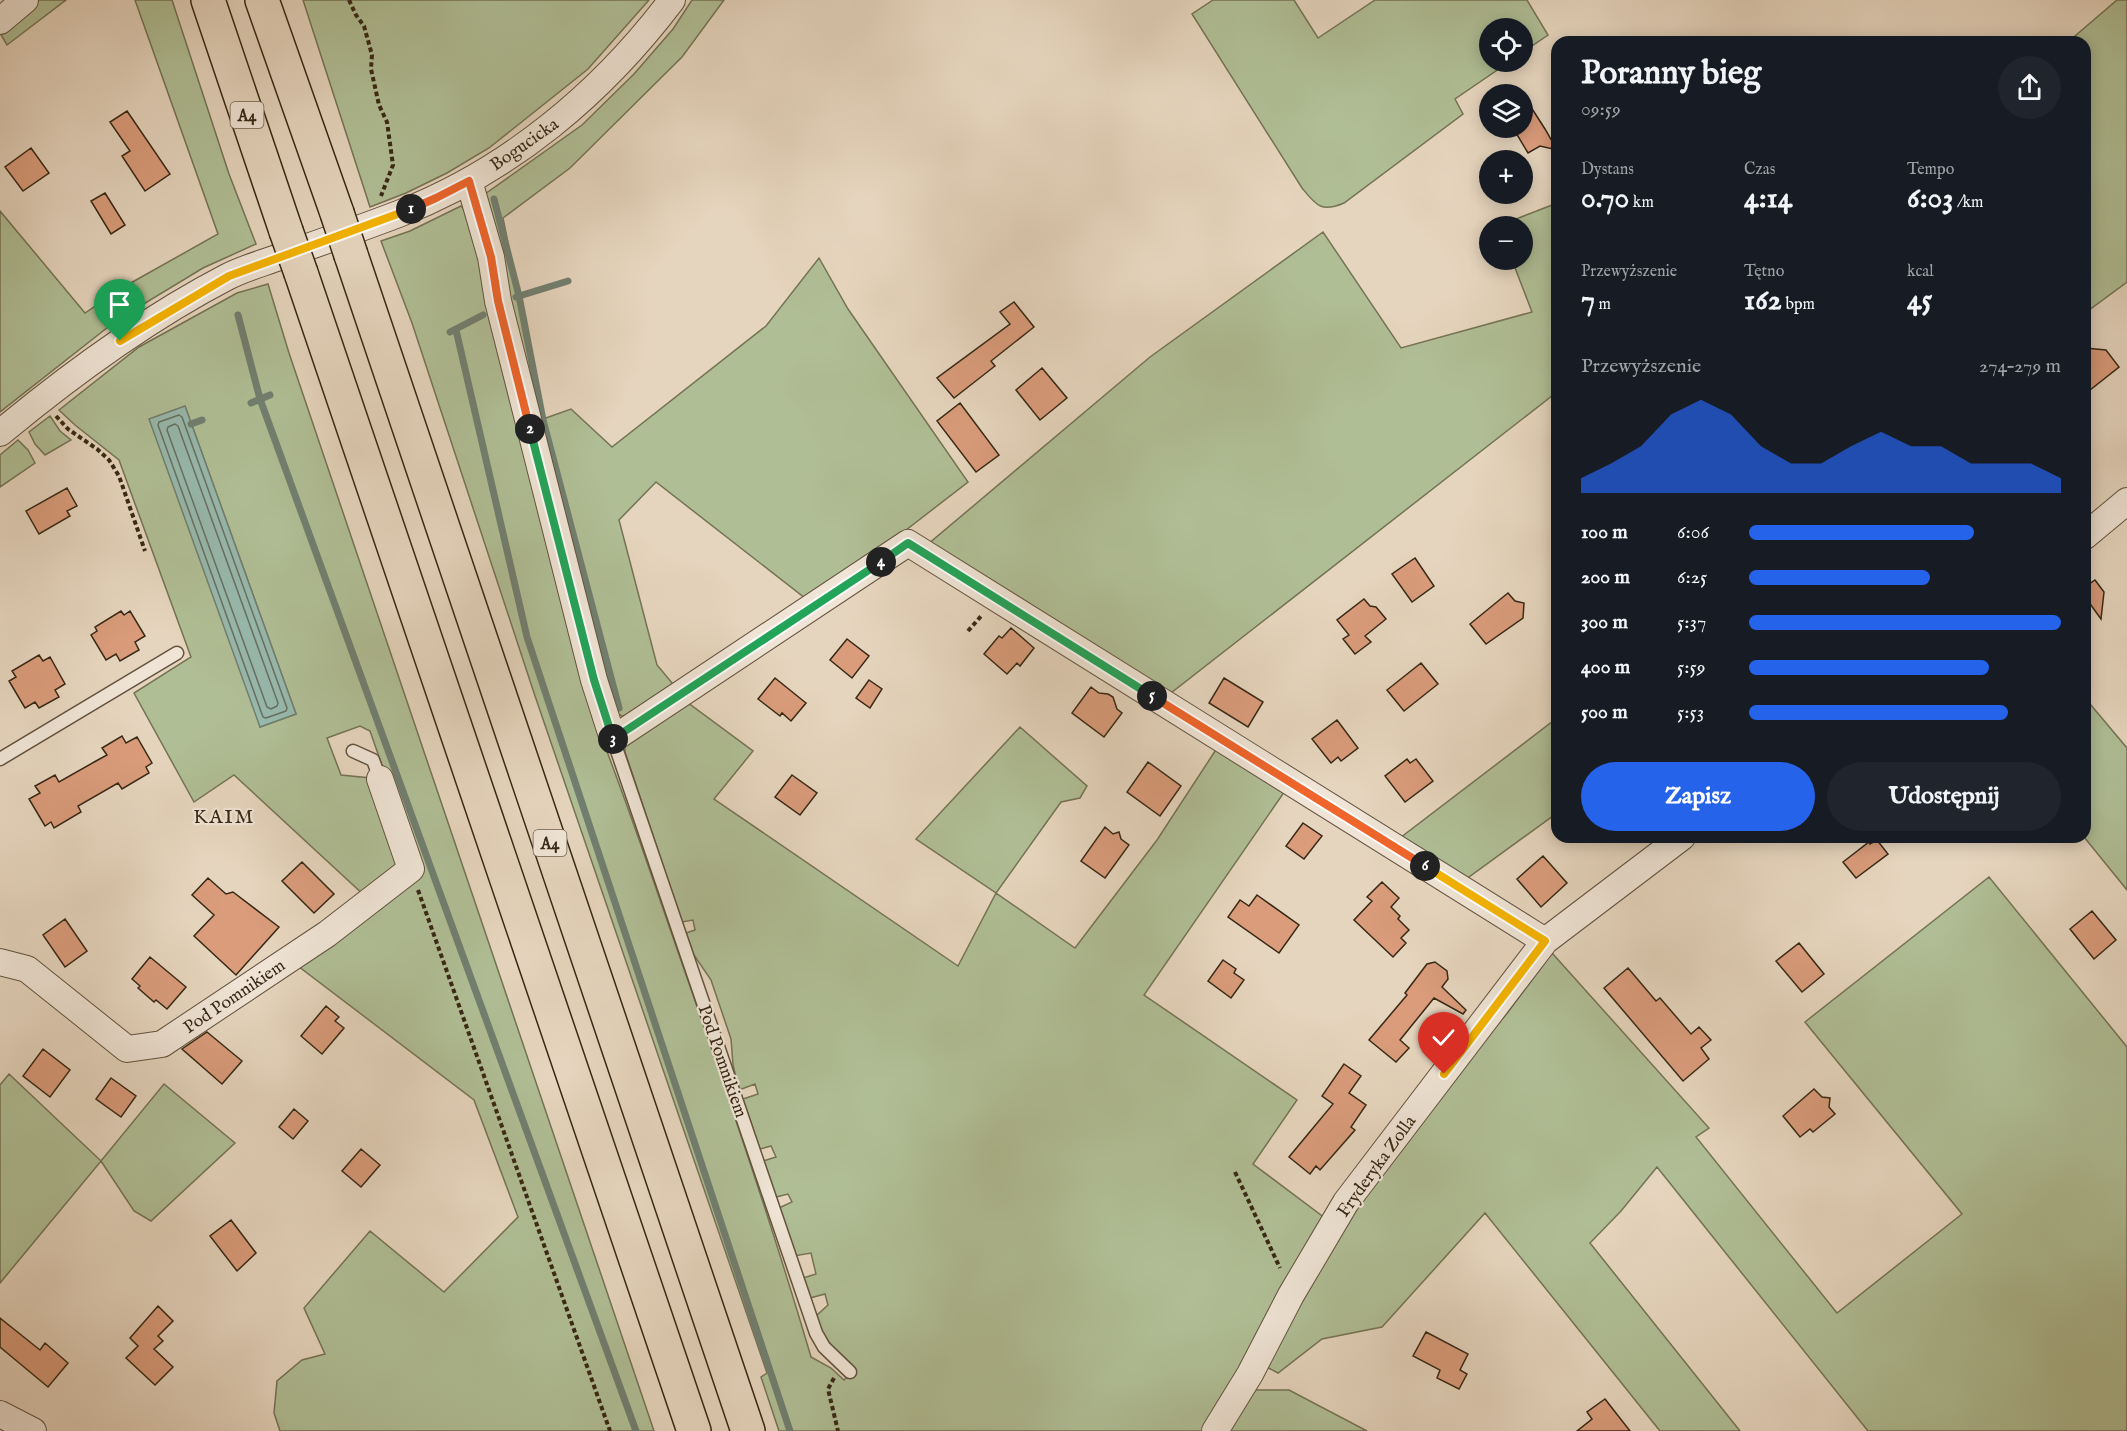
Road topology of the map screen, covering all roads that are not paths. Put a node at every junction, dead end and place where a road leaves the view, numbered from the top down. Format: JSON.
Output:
{"nodes":[{"id":1,"x":25,"y":0,"type":"edge"},
{"id":2,"x":208,"y":0,"type":"edge"},
{"id":3,"x":262,"y":0,"type":"edge"},
{"id":4,"x":672,"y":0,"type":"edge"},
{"id":5,"x":0,"y":21,"type":"edge"},
{"id":6,"x":469,"y":181,"type":"junction"},
{"id":7,"x":0,"y":433,"type":"edge"},
{"id":8,"x":2127,"y":501,"type":"edge"},
{"id":9,"x":2091,"y":531,"type":"edge"},
{"id":10,"x":177,"y":653,"type":"dead end"},
{"id":11,"x":614,"y":739,"type":"junction"},
{"id":12,"x":353,"y":751,"type":"dead end"},
{"id":13,"x":0,"y":759,"type":"edge"},
{"id":14,"x":380,"y":779,"type":"joint"},
{"id":15,"x":1674,"y":843,"type":"edge"},
{"id":16,"x":1545,"y":941,"type":"junction"},
{"id":17,"x":0,"y":962,"type":"edge"},
{"id":18,"x":845,"y":1368,"type":"road end"},
{"id":19,"x":0,"y":1414,"type":"edge"},
{"id":20,"x":33,"y":1431,"type":"edge"},
{"id":21,"x":694,"y":1431,"type":"edge"},
{"id":22,"x":748,"y":1431,"type":"edge"},
{"id":23,"x":1215,"y":1431,"type":"edge"}],
"edges":[{"from":1,"to":5,"type":"street"},
{"from":2,"to":21,"type":"highway","number":"A4","bridge":true},
{"from":3,"to":22,"type":"highway","number":"A4","bridge":true},
{"from":4,"to":6,"type":"street","name":"Bogucicka"},
{"from":6,"to":7,"type":"street","name":"Bogucicka"},
{"from":6,"to":11,"type":"street","name":"Pod Pomnikiem"},
{"from":8,"to":9,"type":"street"},
{"from":10,"to":13,"type":"lane"},
{"from":11,"to":16,"type":"street"},
{"from":11,"to":18,"type":"lane","name":"Pod Pomnikiem"},
{"from":12,"to":14,"type":"lane"},
{"from":14,"to":17,"type":"street","name":"Pod Pomnikiem"},
{"from":15,"to":16,"type":"street","name":"Fryderyka Zolla"},
{"from":16,"to":23,"type":"street","name":"Fryderyka Zolla"},
{"from":19,"to":20,"type":"street"}]}
